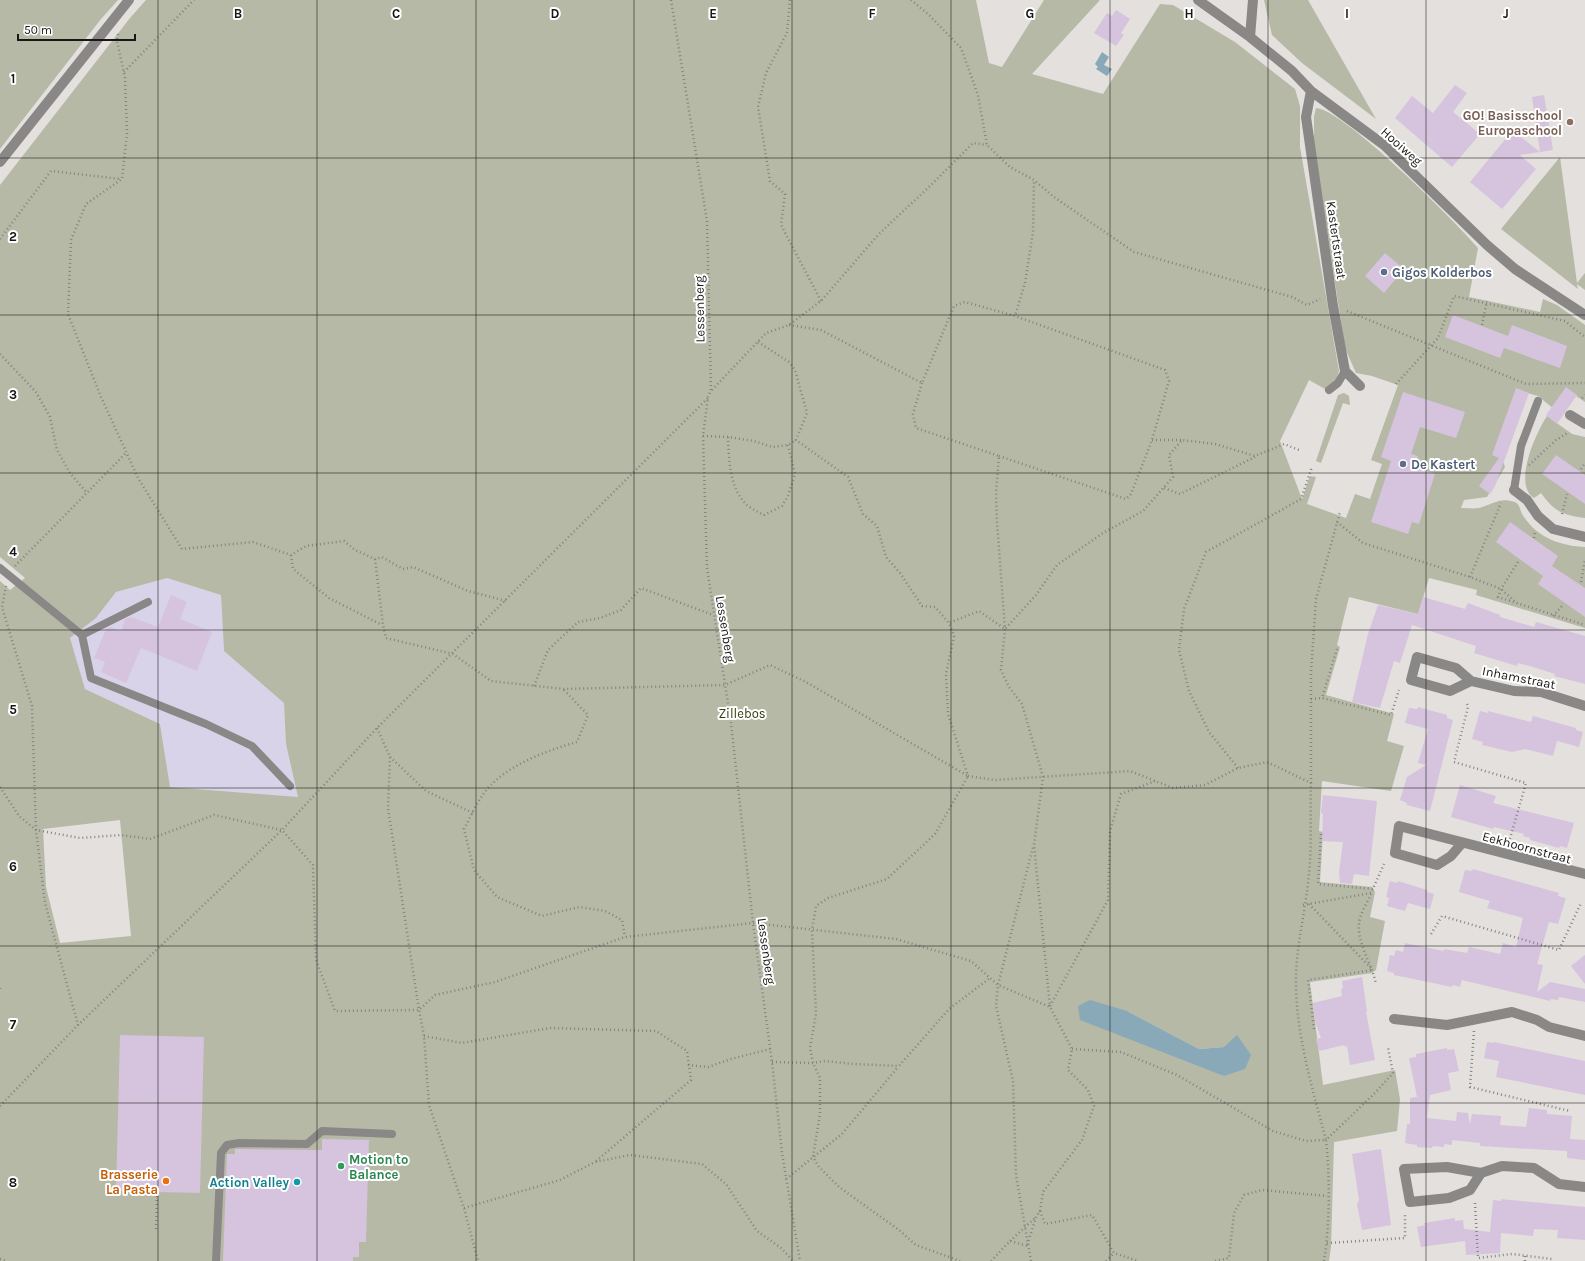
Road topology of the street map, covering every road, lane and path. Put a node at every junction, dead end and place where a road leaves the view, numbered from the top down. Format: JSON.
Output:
{"nodes":[{"id":1,"x":129,"y":0,"type":"edge"},
{"id":2,"x":194,"y":0,"type":"edge"},
{"id":3,"x":671,"y":0,"type":"edge"},
{"id":4,"x":790,"y":0,"type":"edge"},
{"id":5,"x":912,"y":0,"type":"edge"},
{"id":6,"x":1198,"y":0,"type":"edge"},
{"id":7,"x":1253,"y":0,"type":"edge"},
{"id":8,"x":118,"y":33,"type":"dead end"},
{"id":9,"x":1250,"y":37,"type":"junction"},
{"id":10,"x":124,"y":72,"type":"junction"},
{"id":11,"x":1311,"y":91,"type":"junction"},
{"id":12,"x":987,"y":145,"type":"junction"},
{"id":13,"x":0,"y":162,"type":"edge"},
{"id":14,"x":122,"y":179,"type":"junction"},
{"id":15,"x":1034,"y":180,"type":"junction"},
{"id":16,"x":0,"y":239,"type":"edge"},
{"id":17,"x":1332,"y":293,"type":"junction"},
{"id":18,"x":821,"y":301,"type":"junction"},
{"id":19,"x":1487,"y":303,"type":"junction"},
{"id":20,"x":1333,"y":306,"type":"junction"},
{"id":21,"x":1585,"y":315,"type":"edge"},
{"id":22,"x":1015,"y":316,"type":"junction"},
{"id":23,"x":1482,"y":324,"type":"dead end"},
{"id":24,"x":789,"y":325,"type":"junction"},
{"id":25,"x":1585,"y":337,"type":"edge"},
{"id":26,"x":758,"y":342,"type":"junction"},
{"id":27,"x":1431,"y":346,"type":"junction"},
{"id":28,"x":0,"y":354,"type":"edge"},
{"id":29,"x":1345,"y":372,"type":"junction"},
{"id":30,"x":922,"y":383,"type":"junction"},
{"id":31,"x":1585,"y":383,"type":"edge"},
{"id":32,"x":1396,"y":384,"type":"dead end"},
{"id":33,"x":1360,"y":386,"type":"dead end"},
{"id":34,"x":711,"y":390,"type":"junction"},
{"id":35,"x":1329,"y":390,"type":"dead end"},
{"id":36,"x":1585,"y":395,"type":"edge"},
{"id":37,"x":708,"y":397,"type":"junction"},
{"id":38,"x":1582,"y":398,"type":"dead end"},
{"id":39,"x":1538,"y":401,"type":"dead end"},
{"id":40,"x":1570,"y":415,"type":"dead end"},
{"id":41,"x":1585,"y":424,"type":"edge"},
{"id":42,"x":1569,"y":432,"type":"dead end"},
{"id":43,"x":704,"y":436,"type":"junction"},
{"id":44,"x":728,"y":437,"type":"junction"},
{"id":45,"x":796,"y":440,"type":"junction"},
{"id":46,"x":1152,"y":440,"type":"junction"},
{"id":47,"x":1182,"y":440,"type":"junction"},
{"id":48,"x":788,"y":445,"type":"junction"},
{"id":49,"x":1299,"y":450,"type":"dead end"},
{"id":50,"x":126,"y":453,"type":"junction"},
{"id":51,"x":999,"y":456,"type":"junction"},
{"id":52,"x":1255,"y":456,"type":"junction"},
{"id":53,"x":1585,"y":463,"type":"edge"},
{"id":54,"x":1312,"y":467,"type":"dead end"},
{"id":55,"x":1526,"y":468,"type":"dead end"},
{"id":56,"x":1581,"y":469,"type":"dead end"},
{"id":57,"x":1164,"y":488,"type":"junction"},
{"id":58,"x":1514,"y":490,"type":"joint"},
{"id":59,"x":87,"y":493,"type":"junction"},
{"id":60,"x":1567,"y":494,"type":"dead end"},
{"id":61,"x":1501,"y":503,"type":"dead end"},
{"id":62,"x":1340,"y":512,"type":"dead end"},
{"id":63,"x":1562,"y":514,"type":"dead end"},
{"id":64,"x":1337,"y":522,"type":"junction"},
{"id":65,"x":1535,"y":531,"type":"dead end"},
{"id":66,"x":1585,"y":537,"type":"edge"},
{"id":67,"x":1534,"y":538,"type":"dead end"},
{"id":68,"x":291,"y":555,"type":"junction"},
{"id":69,"x":375,"y":559,"type":"junction"},
{"id":70,"x":1585,"y":560,"type":"edge"},
{"id":71,"x":1518,"y":562,"type":"dead end"},
{"id":72,"x":0,"y":568,"type":"edge"},
{"id":73,"x":7,"y":574,"type":"junction"},
{"id":74,"x":1470,"y":577,"type":"junction"},
{"id":75,"x":1581,"y":582,"type":"dead end"},
{"id":76,"x":1501,"y":589,"type":"junction"},
{"id":77,"x":506,"y":601,"type":"junction"},
{"id":78,"x":148,"y":602,"type":"dead end"},
{"id":79,"x":1519,"y":605,"type":"junction"},
{"id":80,"x":1562,"y":606,"type":"dead end"},
{"id":81,"x":713,"y":615,"type":"junction"},
{"id":82,"x":1553,"y":616,"type":"junction"},
{"id":83,"x":949,"y":623,"type":"junction"},
{"id":84,"x":383,"y":625,"type":"junction"},
{"id":85,"x":1585,"y":625,"type":"edge"},
{"id":86,"x":1005,"y":629,"type":"junction"},
{"id":87,"x":82,"y":634,"type":"junction"},
{"id":88,"x":1337,"y":650,"type":"dead end"},
{"id":89,"x":452,"y":654,"type":"junction"},
{"id":90,"x":1471,"y":681,"type":"junction"},
{"id":91,"x":725,"y":685,"type":"junction"},
{"id":92,"x":534,"y":686,"type":"junction"},
{"id":93,"x":564,"y":690,"type":"junction"},
{"id":94,"x":1399,"y":690,"type":"dead end"},
{"id":95,"x":1322,"y":698,"type":"junction"},
{"id":96,"x":1311,"y":699,"type":"junction"},
{"id":97,"x":1467,"y":704,"type":"dead end"},
{"id":98,"x":1585,"y":706,"type":"edge"},
{"id":99,"x":377,"y":728,"type":"junction"},
{"id":100,"x":390,"y":757,"type":"junction"},
{"id":101,"x":1238,"y":768,"type":"junction"},
{"id":102,"x":968,"y":776,"type":"junction"},
{"id":103,"x":1043,"y":777,"type":"junction"},
{"id":104,"x":1155,"y":781,"type":"junction"},
{"id":105,"x":1311,"y":783,"type":"junction"},
{"id":106,"x":290,"y":786,"type":"dead end"},
{"id":107,"x":0,"y":787,"type":"edge"},
{"id":108,"x":473,"y":813,"type":"junction"},
{"id":109,"x":36,"y":830,"type":"junction"},
{"id":110,"x":282,"y":830,"type":"junction"},
{"id":111,"x":1321,"y":834,"type":"dead end"},
{"id":112,"x":1462,"y":843,"type":"junction"},
{"id":113,"x":1034,"y":845,"type":"junction"},
{"id":114,"x":1507,"y":846,"type":"dead end"},
{"id":115,"x":1384,"y":864,"type":"dead end"},
{"id":116,"x":1585,"y":874,"type":"edge"},
{"id":117,"x":1373,"y":889,"type":"junction"},
{"id":118,"x":1371,"y":893,"type":"junction"},
{"id":119,"x":1582,"y":903,"type":"dead end"},
{"id":120,"x":1309,"y":904,"type":"junction"},
{"id":121,"x":1303,"y":905,"type":"junction"},
{"id":122,"x":753,"y":923,"type":"junction"},
{"id":123,"x":812,"y":930,"type":"junction"},
{"id":124,"x":1431,"y":934,"type":"dead end"},
{"id":125,"x":624,"y":937,"type":"junction"},
{"id":126,"x":1373,"y":970,"type":"junction"},
{"id":127,"x":990,"y":978,"type":"junction"},
{"id":128,"x":1376,"y":984,"type":"dead end"},
{"id":129,"x":998,"y":986,"type":"junction"},
{"id":130,"x":1050,"y":1007,"type":"junction"},
{"id":131,"x":418,"y":1010,"type":"junction"},
{"id":132,"x":1394,"y":1019,"type":"dead end"},
{"id":133,"x":78,"y":1025,"type":"junction"},
{"id":134,"x":1314,"y":1029,"type":"dead end"},
{"id":135,"x":1474,"y":1031,"type":"dead end"},
{"id":136,"x":424,"y":1036,"type":"junction"},
{"id":137,"x":1585,"y":1036,"type":"edge"},
{"id":138,"x":1388,"y":1048,"type":"dead end"},
{"id":139,"x":1072,"y":1049,"type":"junction"},
{"id":140,"x":770,"y":1050,"type":"junction"},
{"id":141,"x":772,"y":1062,"type":"junction"},
{"id":142,"x":813,"y":1063,"type":"junction"},
{"id":143,"x":688,"y":1065,"type":"junction"},
{"id":144,"x":899,"y":1066,"type":"junction"},
{"id":145,"x":0,"y":1106,"type":"edge"},
{"id":146,"x":1570,"y":1111,"type":"dead end"},
{"id":147,"x":392,"y":1134,"type":"dead end"},
{"id":148,"x":1326,"y":1140,"type":"junction"},
{"id":149,"x":813,"y":1157,"type":"junction"},
{"id":150,"x":594,"y":1162,"type":"junction"},
{"id":151,"x":1481,"y":1173,"type":"junction"},
{"id":152,"x":786,"y":1179,"type":"junction"},
{"id":153,"x":1585,"y":1187,"type":"edge"},
{"id":154,"x":157,"y":1194,"type":"dead end"},
{"id":155,"x":1327,"y":1196,"type":"junction"},
{"id":156,"x":1475,"y":1204,"type":"dead end"},
{"id":157,"x":464,"y":1208,"type":"junction"},
{"id":158,"x":1040,"y":1211,"type":"junction"},
{"id":159,"x":1405,"y":1214,"type":"dead end"},
{"id":160,"x":1036,"y":1217,"type":"junction"},
{"id":161,"x":156,"y":1229,"type":"dead end"},
{"id":162,"x":1010,"y":1241,"type":"junction"},
{"id":163,"x":1327,"y":1243,"type":"junction"},
{"id":164,"x":1027,"y":1246,"type":"junction"},
{"id":165,"x":1114,"y":1253,"type":"junction"},
{"id":166,"x":1525,"y":1256,"type":"junction"},
{"id":167,"x":0,"y":1259,"type":"edge"},
{"id":168,"x":1229,"y":1259,"type":"edge"},
{"id":169,"x":1552,"y":1259,"type":"dead end"},
{"id":170,"x":7,"y":1261,"type":"edge"},
{"id":171,"x":216,"y":1261,"type":"edge"},
{"id":172,"x":478,"y":1261,"type":"edge"},
{"id":173,"x":793,"y":1261,"type":"edge"},
{"id":174,"x":800,"y":1261,"type":"edge"},
{"id":175,"x":960,"y":1261,"type":"edge"},
{"id":176,"x":991,"y":1261,"type":"edge"},
{"id":177,"x":1031,"y":1261,"type":"edge"},
{"id":178,"x":1106,"y":1261,"type":"edge"},
{"id":179,"x":1138,"y":1261,"type":"edge"},
{"id":180,"x":1215,"y":1261,"type":"edge"},
{"id":181,"x":1324,"y":1261,"type":"edge"},
{"id":182,"x":1525,"y":1261,"type":"edge"}],
"edges":[{"from":1,"to":13,"type":"street"},
{"from":2,"to":10,"type":"path"},
{"from":3,"to":34,"type":"path","name":"Lessenberg"},
{"from":4,"to":18,"type":"path"},
{"from":5,"to":12,"type":"path"},
{"from":6,"to":9,"type":"street","name":"Hooiweg"},
{"from":7,"to":9,"type":"street"},
{"from":8,"to":10,"type":"path"},
{"from":9,"to":11,"type":"street","name":"Hooiweg"},
{"from":10,"to":14,"type":"path"},
{"from":11,"to":17,"type":"street","name":"Kastertstraat"},
{"from":11,"to":21,"type":"street","name":"Hooiweg"},
{"from":12,"to":15,"type":"path"},
{"from":12,"to":18,"type":"path"},
{"from":14,"to":16,"type":"path"},
{"from":14,"to":50,"type":"path"},
{"from":15,"to":17,"type":"path"},
{"from":15,"to":22,"type":"path"},
{"from":17,"to":20,"type":"street","name":"Kastertstraat"},
{"from":18,"to":24,"type":"path"},
{"from":19,"to":23,"type":"path"},
{"from":19,"to":25,"type":"path"},
{"from":19,"to":27,"type":"path"},
{"from":20,"to":27,"type":"path"},
{"from":20,"to":29,"type":"street","name":"Kastertstraat"},
{"from":22,"to":30,"type":"path"},
{"from":22,"to":46,"type":"path"},
{"from":24,"to":26,"type":"path"},
{"from":24,"to":30,"type":"path"},
{"from":26,"to":34,"type":"path"},
{"from":26,"to":45,"type":"path"},
{"from":27,"to":31,"type":"path"},
{"from":27,"to":32,"type":"path"},
{"from":28,"to":59,"type":"path"},
{"from":29,"to":33,"type":"street"},
{"from":29,"to":35,"type":"lane"},
{"from":30,"to":51,"type":"path"},
{"from":34,"to":37,"type":"path","name":"Lessenberg"},
{"from":36,"to":38,"type":"path"},
{"from":37,"to":43,"type":"path","name":"Lessenberg"},
{"from":37,"to":77,"type":"path"},
{"from":39,"to":58,"type":"lane"},
{"from":40,"to":41,"type":"street"},
{"from":42,"to":55,"type":"path"},
{"from":43,"to":44,"type":"path"},
{"from":43,"to":81,"type":"path","name":"Lessenberg"},
{"from":44,"to":48,"type":"path"},
{"from":44,"to":48,"type":"path"},
{"from":45,"to":48,"type":"path"},
{"from":45,"to":83,"type":"path"},
{"from":46,"to":47,"type":"path"},
{"from":46,"to":51,"type":"path"},
{"from":47,"to":52,"type":"path"},
{"from":47,"to":57,"type":"path"},
{"from":49,"to":52,"type":"path"},
{"from":50,"to":59,"type":"path"},
{"from":50,"to":68,"type":"path"},
{"from":51,"to":86,"type":"path"},
{"from":52,"to":57,"type":"path"},
{"from":53,"to":56,"type":"path"},
{"from":54,"to":101,"type":"path"},
{"from":57,"to":86,"type":"path"},
{"from":58,"to":66,"type":"street"},
{"from":59,"to":73,"type":"path"},
{"from":60,"to":63,"type":"path"},
{"from":61,"to":74,"type":"path"},
{"from":62,"to":64,"type":"path"},
{"from":64,"to":74,"type":"path"},
{"from":64,"to":96,"type":"path"},
{"from":65,"to":67,"type":"path"},
{"from":68,"to":69,"type":"path"},
{"from":68,"to":84,"type":"path"},
{"from":69,"to":77,"type":"path"},
{"from":69,"to":84,"type":"path"},
{"from":70,"to":75,"type":"path"},
{"from":71,"to":76,"type":"path"},
{"from":72,"to":73,"type":"lane"},
{"from":73,"to":87,"type":"lane"},
{"from":73,"to":109,"type":"path"},
{"from":74,"to":76,"type":"path"},
{"from":76,"to":79,"type":"path"},
{"from":76,"to":79,"type":"path"},
{"from":77,"to":89,"type":"path"},
{"from":78,"to":87,"type":"lane"},
{"from":79,"to":82,"type":"path"},
{"from":80,"to":82,"type":"path"},
{"from":81,"to":91,"type":"path","name":"Lessenberg"},
{"from":81,"to":92,"type":"path"},
{"from":82,"to":85,"type":"path"},
{"from":83,"to":86,"type":"path"},
{"from":83,"to":102,"type":"path"},
{"from":84,"to":89,"type":"path"},
{"from":86,"to":103,"type":"path"},
{"from":87,"to":106,"type":"lane"},
{"from":88,"to":95,"type":"path"},
{"from":89,"to":92,"type":"path"},
{"from":89,"to":99,"type":"path"},
{"from":90,"to":90,"type":"street","name":"Inhamstraat"},
{"from":90,"to":98,"type":"street","name":"Inhamstraat"},
{"from":91,"to":93,"type":"path"},
{"from":91,"to":102,"type":"path"},
{"from":91,"to":122,"type":"path","name":"Lessenberg"},
{"from":92,"to":93,"type":"path"},
{"from":93,"to":108,"type":"path"},
{"from":94,"to":95,"type":"path"},
{"from":95,"to":96,"type":"path"},
{"from":96,"to":105,"type":"path"},
{"from":97,"to":114,"type":"path"},
{"from":99,"to":100,"type":"path"},
{"from":99,"to":110,"type":"path"},
{"from":100,"to":108,"type":"path"},
{"from":100,"to":131,"type":"path"},
{"from":101,"to":104,"type":"path"},
{"from":101,"to":105,"type":"path"},
{"from":102,"to":103,"type":"path"},
{"from":102,"to":123,"type":"path"},
{"from":103,"to":104,"type":"path"},
{"from":103,"to":113,"type":"path"},
{"from":104,"to":130,"type":"path"},
{"from":105,"to":121,"type":"path"},
{"from":107,"to":109,"type":"path"},
{"from":108,"to":125,"type":"path"},
{"from":109,"to":110,"type":"path"},
{"from":109,"to":133,"type":"path"},
{"from":110,"to":131,"type":"path"},
{"from":110,"to":133,"type":"path"},
{"from":111,"to":117,"type":"path"},
{"from":112,"to":112,"type":"street","name":"Eekhoornstraat"},
{"from":112,"to":116,"type":"street","name":"Eekhoornstraat"},
{"from":113,"to":129,"type":"path"},
{"from":113,"to":130,"type":"path"},
{"from":115,"to":117,"type":"path"},
{"from":117,"to":118,"type":"path"},
{"from":118,"to":120,"type":"path"},
{"from":118,"to":126,"type":"path"},
{"from":119,"to":124,"type":"path"},
{"from":120,"to":121,"type":"path"},
{"from":120,"to":126,"type":"path"},
{"from":121,"to":148,"type":"path"},
{"from":122,"to":123,"type":"path"},
{"from":122,"to":125,"type":"path"},
{"from":122,"to":140,"type":"path","name":"Lessenberg"},
{"from":123,"to":127,"type":"path"},
{"from":123,"to":142,"type":"path"},
{"from":125,"to":131,"type":"path"},
{"from":126,"to":128,"type":"path"},
{"from":126,"to":134,"type":"path"},
{"from":127,"to":129,"type":"path"},
{"from":127,"to":144,"type":"path"},
{"from":129,"to":130,"type":"path"},
{"from":129,"to":164,"type":"path"},
{"from":130,"to":139,"type":"path"},
{"from":131,"to":136,"type":"path"},
{"from":132,"to":137,"type":"street"},
{"from":133,"to":145,"type":"path"},
{"from":135,"to":146,"type":"path"},
{"from":136,"to":143,"type":"path"},
{"from":136,"to":157,"type":"path"},
{"from":138,"to":148,"type":"path"},
{"from":139,"to":148,"type":"path"},
{"from":139,"to":158,"type":"path"},
{"from":140,"to":141,"type":"path","name":"Lessenberg"},
{"from":140,"to":143,"type":"path"},
{"from":141,"to":142,"type":"path"},
{"from":141,"to":152,"type":"path","name":"Lessenberg"},
{"from":142,"to":144,"type":"path"},
{"from":142,"to":149,"type":"path"},
{"from":143,"to":150,"type":"path"},
{"from":144,"to":149,"type":"path"},
{"from":147,"to":171,"type":"lane"},
{"from":148,"to":155,"type":"path"},
{"from":149,"to":152,"type":"path"},
{"from":149,"to":175,"type":"path"},
{"from":150,"to":157,"type":"path"},
{"from":150,"to":173,"type":"path"},
{"from":151,"to":151,"type":"street"},
{"from":151,"to":153,"type":"street"},
{"from":152,"to":174,"type":"path","name":"Lessenberg"},
{"from":154,"to":161,"type":"path"},
{"from":155,"to":163,"type":"path"},
{"from":155,"to":168,"type":"path"},
{"from":156,"to":166,"type":"path"},
{"from":157,"to":172,"type":"path"},
{"from":158,"to":160,"type":"path"},
{"from":158,"to":165,"type":"path"},
{"from":159,"to":163,"type":"path"},
{"from":160,"to":162,"type":"path","bridge":true},
{"from":160,"to":164,"type":"path"},
{"from":162,"to":164,"type":"path"},
{"from":162,"to":176,"type":"path"},
{"from":163,"to":181,"type":"path"},
{"from":164,"to":177,"type":"path"},
{"from":165,"to":178,"type":"path"},
{"from":165,"to":179,"type":"path"},
{"from":166,"to":169,"type":"path"},
{"from":166,"to":182,"type":"path"},
{"from":167,"to":170,"type":"path"},
{"from":168,"to":180,"type":"path"}]}
